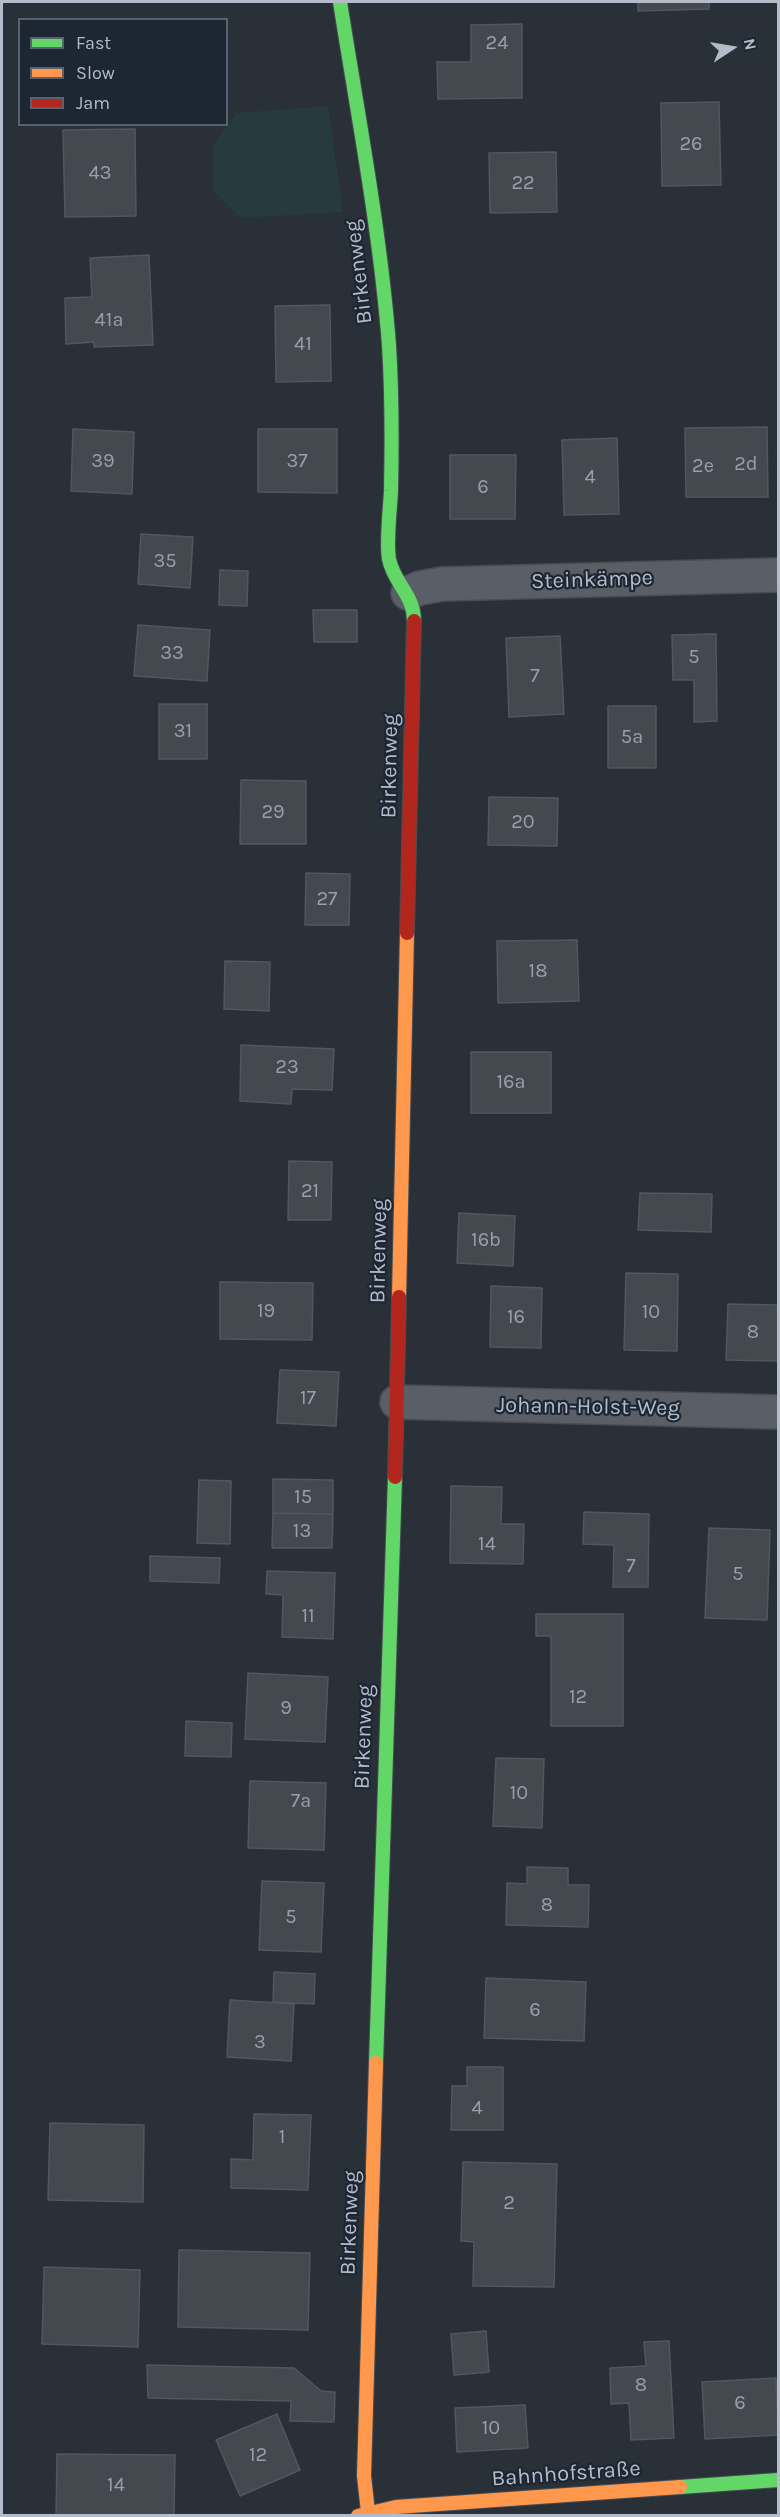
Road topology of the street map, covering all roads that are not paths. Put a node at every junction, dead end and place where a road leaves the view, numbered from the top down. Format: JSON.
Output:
{"nodes":[{"id":1,"x":340,"y":2,"type":"edge"},
{"id":2,"x":778,"y":575,"type":"edge"},
{"id":3,"x":408,"y":593,"type":"junction"},
{"id":4,"x":397,"y":1402,"type":"junction"},
{"id":5,"x":778,"y":1412,"type":"edge"},
{"id":6,"x":778,"y":2480,"type":"edge"},
{"id":7,"x":363,"y":2514,"type":"edge"}],
"edges":[{"from":1,"to":3,"type":"street","name":"Birkenweg"},
{"from":2,"to":3,"type":"street","name":"Steinkämpe"},
{"from":3,"to":4,"type":"street","name":"Birkenweg"},
{"from":4,"to":5,"type":"street","name":"Johann-Holst-Weg"},
{"from":4,"to":7,"type":"street","name":"Birkenweg"},
{"from":6,"to":7,"type":"street","name":"Bahnhofstraße"}]}
